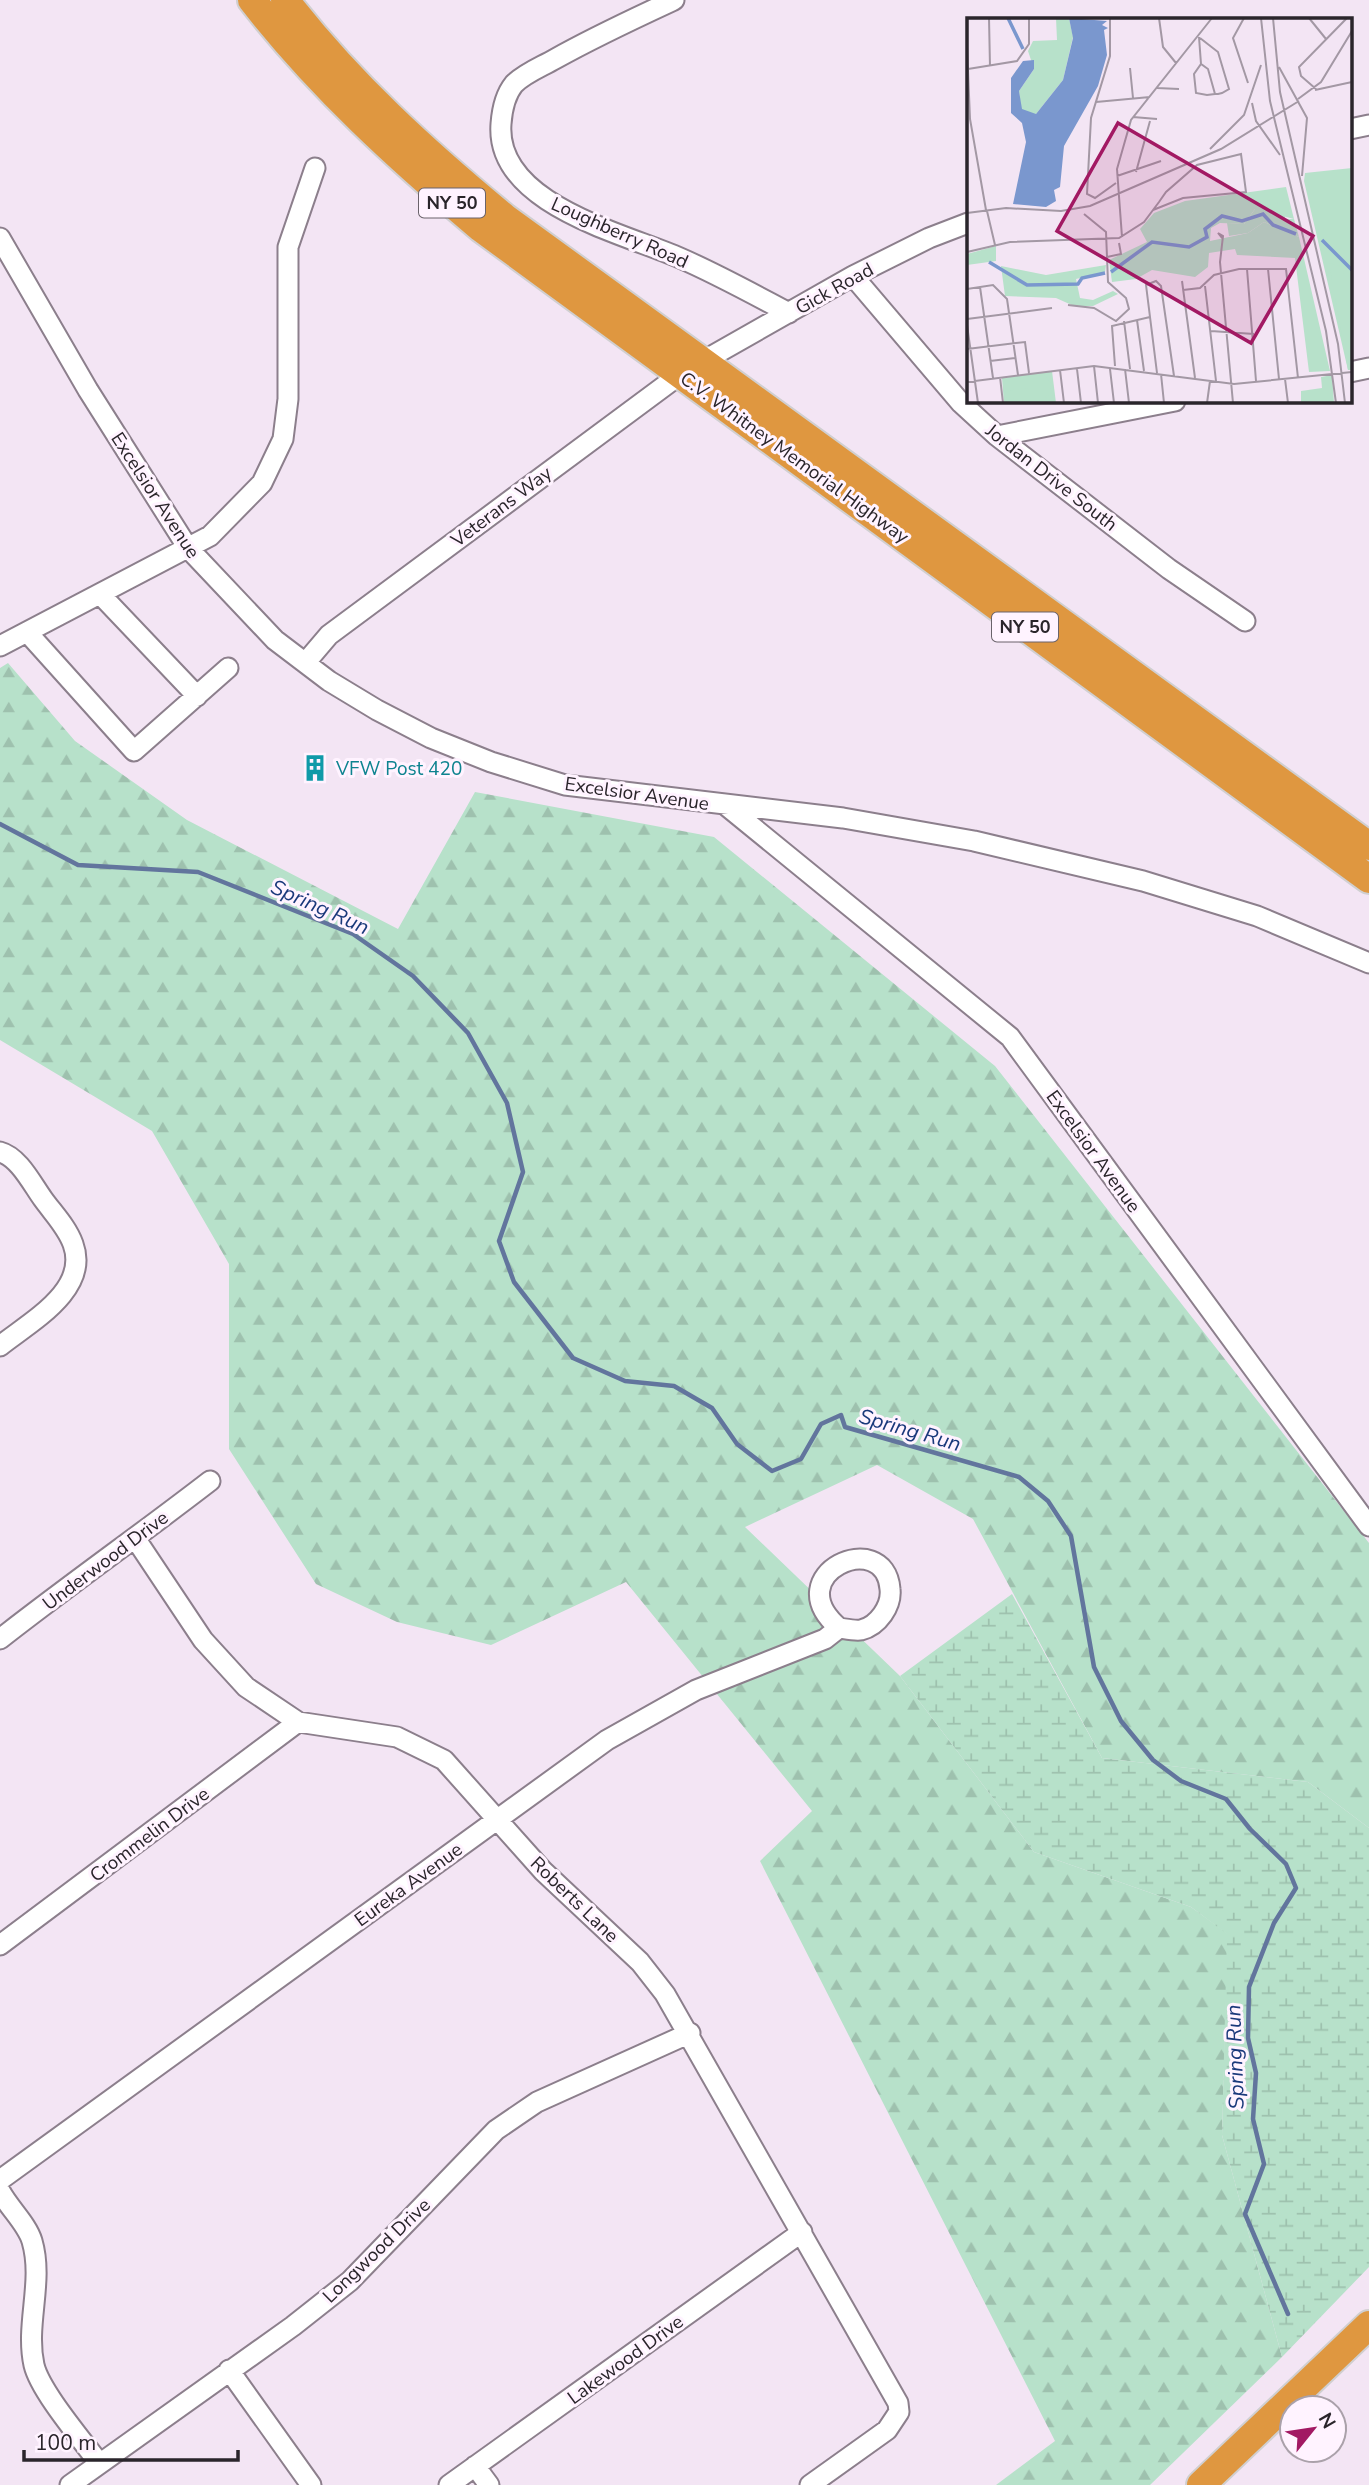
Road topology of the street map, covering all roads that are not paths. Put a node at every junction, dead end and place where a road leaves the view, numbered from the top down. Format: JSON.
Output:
{"nodes":[{"id":1,"x":252,"y":0,"type":"edge"},
{"id":2,"x":285,"y":0,"type":"edge"},
{"id":3,"x":674,"y":0,"type":"edge"},
{"id":4,"x":315,"y":168,"type":"dead end"},
{"id":5,"x":967,"y":223,"type":"edge"},
{"id":6,"x":0,"y":238,"type":"edge"},
{"id":7,"x":853,"y":276,"type":"junction"},
{"id":8,"x":789,"y":313,"type":"junction"},
{"id":9,"x":693,"y":368,"type":"junction"},
{"id":10,"x":1170,"y":402,"type":"edge"},
{"id":11,"x":997,"y":436,"type":"junction"},
{"id":12,"x":188,"y":548,"type":"junction"},
{"id":13,"x":100,"y":594,"type":"junction"},
{"id":14,"x":1245,"y":621,"type":"dead end"},
{"id":15,"x":27,"y":632,"type":"junction"},
{"id":16,"x":0,"y":646,"type":"edge"},
{"id":17,"x":306,"y":662,"type":"junction"},
{"id":18,"x":228,"y":668,"type":"dead end"},
{"id":19,"x":197,"y":696,"type":"junction"},
{"id":20,"x":727,"y":806,"type":"junction"},
{"id":21,"x":1369,"y":846,"type":"edge"},
{"id":22,"x":1369,"y":879,"type":"edge"},
{"id":23,"x":1369,"y":963,"type":"edge"},
{"id":24,"x":0,"y":1152,"type":"edge"},
{"id":25,"x":0,"y":1346,"type":"edge"},
{"id":26,"x":210,"y":1480,"type":"dead end"},
{"id":27,"x":1369,"y":1526,"type":"edge"},
{"id":28,"x":135,"y":1538,"type":"junction"},
{"id":29,"x":832,"y":1634,"type":"dead end"},
{"id":30,"x":0,"y":1639,"type":"edge"},
{"id":31,"x":298,"y":1723,"type":"junction"},
{"id":32,"x":496,"y":1819,"type":"junction"},
{"id":33,"x":0,"y":1945,"type":"edge"},
{"id":34,"x":690,"y":2033,"type":"junction"},
{"id":35,"x":0,"y":2180,"type":"edge"},
{"id":36,"x":0,"y":2192,"type":"edge"},
{"id":37,"x":802,"y":2232,"type":"junction"},
{"id":38,"x":1369,"y":2325,"type":"edge"},
{"id":39,"x":229,"y":2370,"type":"junction"},
{"id":40,"x":99,"y":2463,"type":"junction"},
{"id":41,"x":475,"y":2466,"type":"junction"},
{"id":42,"x":70,"y":2485,"type":"edge"},
{"id":43,"x":311,"y":2485,"type":"edge"},
{"id":44,"x":449,"y":2485,"type":"edge"},
{"id":45,"x":489,"y":2485,"type":"edge"},
{"id":46,"x":810,"y":2485,"type":"edge"},
{"id":47,"x":1201,"y":2485,"type":"edge"}],
"edges":[{"from":1,"to":9,"type":"highway","name":"C.V. Whitney Memorial Highway","number":"NY 50"},
{"from":2,"to":9,"type":"highway","name":"C.V. Whitney Memorial Highway","number":"NY 50"},
{"from":3,"to":8,"type":"street","name":"Loughberry Road"},
{"from":4,"to":12,"type":"street"},
{"from":5,"to":7,"type":"street","name":"Gick Road"},
{"from":6,"to":12,"type":"street","name":"Excelsior Avenue"},
{"from":7,"to":8,"type":"street","name":"Gick Road"},
{"from":7,"to":11,"type":"street","name":"Jordan Drive South"},
{"from":8,"to":9,"type":"street","name":"Gick Road"},
{"from":9,"to":17,"type":"street","name":"Veterans Way"},
{"from":9,"to":21,"type":"highway","name":"C.V. Whitney Memorial Highway","number":"NY 50"},
{"from":9,"to":22,"type":"highway","name":"C.V. Whitney Memorial Highway","number":"NY 50"},
{"from":10,"to":11,"type":"street"},
{"from":11,"to":14,"type":"street","name":"Jordan Drive South"},
{"from":12,"to":13,"type":"street"},
{"from":12,"to":17,"type":"street","name":"Excelsior Avenue"},
{"from":13,"to":15,"type":"street"},
{"from":13,"to":19,"type":"street"},
{"from":15,"to":16,"type":"street"},
{"from":15,"to":19,"type":"street"},
{"from":17,"to":20,"type":"street","name":"Excelsior Avenue"},
{"from":18,"to":19,"type":"street"},
{"from":20,"to":23,"type":"street","name":"Excelsior Avenue"},
{"from":20,"to":27,"type":"street","name":"Excelsior Avenue"},
{"from":24,"to":25,"type":"street"},
{"from":26,"to":28,"type":"street","name":"Underwood Drive"},
{"from":28,"to":30,"type":"street","name":"Underwood Drive"},
{"from":28,"to":31,"type":"street","name":"Roberts Lane"},
{"from":29,"to":32,"type":"street","name":"Eureka Avenue"},
{"from":31,"to":32,"type":"street","name":"Roberts Lane"},
{"from":31,"to":33,"type":"street","name":"Crommelin Drive"},
{"from":32,"to":34,"type":"street","name":"Roberts Lane"},
{"from":32,"to":35,"type":"street","name":"Eureka Avenue"},
{"from":34,"to":37,"type":"street","name":"Roberts Lane"},
{"from":34,"to":39,"type":"street","name":"Longwood Drive"},
{"from":36,"to":40,"type":"street"},
{"from":37,"to":41,"type":"street","name":"Lakewood Drive"},
{"from":37,"to":46,"type":"street","name":"Roberts Lane"},
{"from":38,"to":47,"type":"highway"},
{"from":39,"to":40,"type":"street","name":"Longwood Drive"},
{"from":39,"to":43,"type":"street"},
{"from":40,"to":42,"type":"street","name":"Longwood Drive"},
{"from":41,"to":44,"type":"street","name":"Lakewood Drive"},
{"from":41,"to":45,"type":"street"}]}
